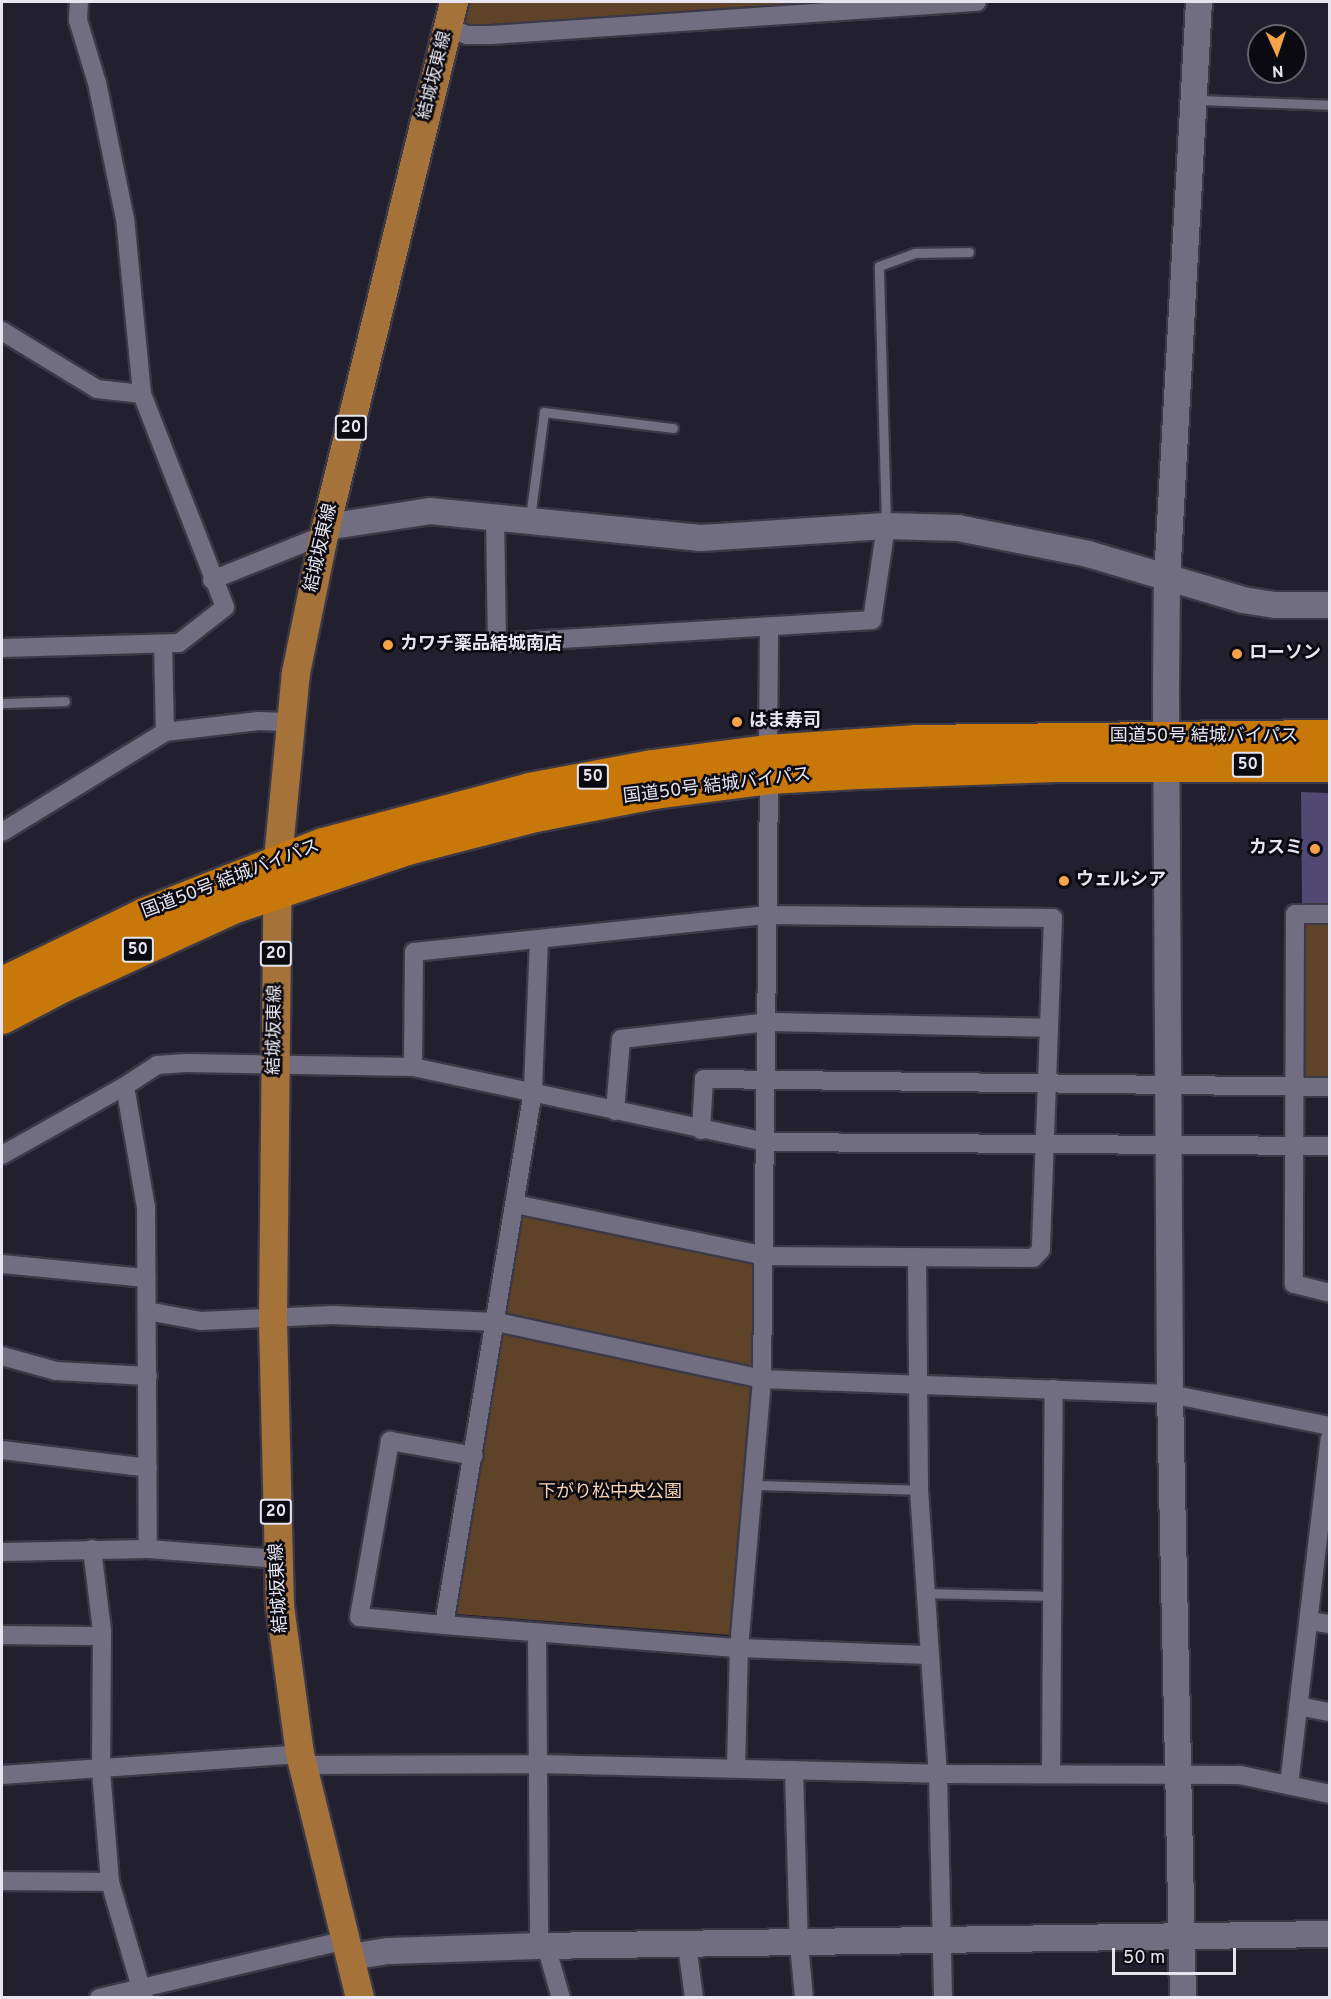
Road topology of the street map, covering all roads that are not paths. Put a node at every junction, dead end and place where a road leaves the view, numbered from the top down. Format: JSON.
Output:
{"nodes":[{"id":1,"x":79,"y":2,"type":"edge"},
{"id":2,"x":977,"y":2,"type":"edge"},
{"id":3,"x":1199,"y":2,"type":"edge"},
{"id":4,"x":451,"y":14,"type":"edge"},
{"id":5,"x":1196,"y":100,"type":"junction"},
{"id":6,"x":1329,"y":105,"type":"edge"},
{"id":7,"x":969,"y":252,"type":"dead end"},
{"id":8,"x":2,"y":331,"type":"edge"},
{"id":9,"x":142,"y":394,"type":"junction"},
{"id":10,"x":673,"y":428,"type":"dead end"},
{"id":11,"x":495,"y":517,"type":"junction"},
{"id":12,"x":529,"y":520,"type":"junction"},
{"id":13,"x":886,"y":526,"type":"junction"},
{"id":14,"x":325,"y":531,"type":"junction"},
{"id":15,"x":1167,"y":579,"type":"junction"},
{"id":16,"x":212,"y":580,"type":"junction"},
{"id":17,"x":1329,"y":605,"type":"edge"},
{"id":18,"x":769,"y":628,"type":"junction"},
{"id":19,"x":163,"y":644,"type":"junction"},
{"id":20,"x":2,"y":648,"type":"edge"},
{"id":21,"x":64,"y":701,"type":"dead end"},
{"id":22,"x":2,"y":704,"type":"edge"},
{"id":23,"x":288,"y":722,"type":"junction"},
{"id":24,"x":165,"y":732,"type":"junction"},
{"id":25,"x":1329,"y":736,"type":"edge"},
{"id":26,"x":1166,"y":750,"type":"junction"},
{"id":27,"x":769,"y":764,"type":"junction"},
{"id":28,"x":1329,"y":765,"type":"edge"},
{"id":29,"x":2,"y":832,"type":"edge"},
{"id":30,"x":278,"y":875,"type":"junction"},
{"id":31,"x":1329,"y":914,"type":"edge"},
{"id":32,"x":767,"y":915,"type":"junction"},
{"id":33,"x":539,"y":939,"type":"junction"},
{"id":34,"x":2,"y":983,"type":"edge"},
{"id":35,"x":2,"y":1017,"type":"edge"},
{"id":36,"x":767,"y":1022,"type":"junction"},
{"id":37,"x":1049,"y":1028,"type":"junction"},
{"id":38,"x":276,"y":1065,"type":"junction"},
{"id":39,"x":413,"y":1067,"type":"junction"},
{"id":40,"x":767,"y":1081,"type":"junction"},
{"id":41,"x":1047,"y":1083,"type":"junction"},
{"id":42,"x":124,"y":1086,"type":"junction"},
{"id":43,"x":1170,"y":1087,"type":"junction"},
{"id":44,"x":1294,"y":1087,"type":"junction"},
{"id":45,"x":1329,"y":1087,"type":"edge"},
{"id":46,"x":533,"y":1091,"type":"junction"},
{"id":47,"x":615,"y":1111,"type":"junction"},
{"id":48,"x":701,"y":1130,"type":"junction"},
{"id":49,"x":767,"y":1142,"type":"junction"},
{"id":50,"x":1044,"y":1143,"type":"junction"},
{"id":51,"x":1170,"y":1143,"type":"junction"},
{"id":52,"x":1294,"y":1146,"type":"junction"},
{"id":53,"x":1329,"y":1146,"type":"edge"},
{"id":54,"x":2,"y":1155,"type":"edge"},
{"id":55,"x":514,"y":1204,"type":"junction"},
{"id":56,"x":766,"y":1256,"type":"junction"},
{"id":57,"x":917,"y":1257,"type":"junction"},
{"id":58,"x":2,"y":1264,"type":"edge"},
{"id":59,"x":146,"y":1278,"type":"junction"},
{"id":60,"x":1329,"y":1293,"type":"edge"},
{"id":61,"x":147,"y":1311,"type":"junction"},
{"id":62,"x":273,"y":1319,"type":"junction"},
{"id":63,"x":497,"y":1322,"type":"junction"},
{"id":64,"x":2,"y":1356,"type":"edge"},
{"id":65,"x":148,"y":1376,"type":"junction"},
{"id":66,"x":762,"y":1378,"type":"junction"},
{"id":67,"x":918,"y":1384,"type":"junction"},
{"id":68,"x":1054,"y":1389,"type":"junction"},
{"id":69,"x":1170,"y":1394,"type":"junction"},
{"id":70,"x":1329,"y":1426,"type":"edge"},
{"id":71,"x":1329,"y":1438,"type":"edge"},
{"id":72,"x":2,"y":1450,"type":"edge"},
{"id":73,"x":474,"y":1456,"type":"junction"},
{"id":74,"x":148,"y":1468,"type":"junction"},
{"id":75,"x":753,"y":1485,"type":"junction"},
{"id":76,"x":919,"y":1490,"type":"junction"},
{"id":77,"x":1324,"y":1537,"type":"edge"},
{"id":78,"x":92,"y":1549,"type":"junction"},
{"id":79,"x":148,"y":1549,"type":"junction"},
{"id":80,"x":2,"y":1552,"type":"edge"},
{"id":81,"x":277,"y":1559,"type":"junction"},
{"id":82,"x":925,"y":1593,"type":"junction"},
{"id":83,"x":1053,"y":1596,"type":"junction"},
{"id":84,"x":1310,"y":1621,"type":"junction"},
{"id":85,"x":1329,"y":1624,"type":"edge"},
{"id":86,"x":444,"y":1625,"type":"junction"},
{"id":87,"x":537,"y":1634,"type":"junction"},
{"id":88,"x":2,"y":1635,"type":"edge"},
{"id":89,"x":102,"y":1636,"type":"junction"},
{"id":90,"x":739,"y":1648,"type":"junction"},
{"id":91,"x":928,"y":1655,"type":"junction"},
{"id":92,"x":1298,"y":1706,"type":"junction"},
{"id":93,"x":1329,"y":1712,"type":"edge"},
{"id":94,"x":301,"y":1760,"type":"junction"},
{"id":95,"x":539,"y":1764,"type":"junction"},
{"id":96,"x":736,"y":1768,"type":"junction"},
{"id":97,"x":101,"y":1770,"type":"junction"},
{"id":98,"x":794,"y":1770,"type":"junction"},
{"id":99,"x":1179,"y":1773,"type":"junction"},
{"id":100,"x":938,"y":1774,"type":"junction"},
{"id":101,"x":1051,"y":1774,"type":"junction"},
{"id":102,"x":2,"y":1775,"type":"edge"},
{"id":103,"x":1289,"y":1785,"type":"junction"},
{"id":104,"x":1329,"y":1794,"type":"edge"},
{"id":105,"x":2,"y":1881,"type":"edge"},
{"id":106,"x":110,"y":1882,"type":"junction"},
{"id":107,"x":1329,"y":1934,"type":"edge"},
{"id":108,"x":1181,"y":1936,"type":"junction"},
{"id":109,"x":941,"y":1941,"type":"junction"},
{"id":110,"x":799,"y":1944,"type":"junction"},
{"id":111,"x":687,"y":1945,"type":"junction"},
{"id":112,"x":543,"y":1946,"type":"junction"},
{"id":113,"x":348,"y":1949,"type":"junction"},
{"id":114,"x":143,"y":1993,"type":"edge"},
{"id":115,"x":99,"y":1998,"type":"edge"},
{"id":116,"x":360,"y":1998,"type":"edge"},
{"id":117,"x":561,"y":1998,"type":"edge"},
{"id":118,"x":694,"y":1998,"type":"edge"},
{"id":119,"x":804,"y":1998,"type":"edge"},
{"id":120,"x":943,"y":1998,"type":"edge"},
{"id":121,"x":1183,"y":1998,"type":"edge"}],
"edges":[{"from":1,"to":9,"type":"street"},
{"from":2,"to":4,"type":"street"},
{"from":3,"to":5,"type":"street"},
{"from":4,"to":14,"type":"main road","name":"結城坂東線","number":"20"},
{"from":5,"to":6,"type":"lane"},
{"from":5,"to":15,"type":"street"},
{"from":7,"to":13,"type":"lane"},
{"from":8,"to":9,"type":"street"},
{"from":9,"to":16,"type":"street"},
{"from":10,"to":12,"type":"lane"},
{"from":11,"to":12,"type":"street"},
{"from":11,"to":14,"type":"street"},
{"from":11,"to":18,"type":"street"},
{"from":12,"to":13,"type":"street"},
{"from":13,"to":15,"type":"street"},
{"from":13,"to":18,"type":"street"},
{"from":14,"to":16,"type":"street"},
{"from":14,"to":23,"type":"main road","name":"結城坂東線","number":"20"},
{"from":15,"to":17,"type":"street"},
{"from":15,"to":26,"type":"street"},
{"from":16,"to":19,"type":"street"},
{"from":18,"to":27,"type":"street"},
{"from":19,"to":20,"type":"street"},
{"from":19,"to":24,"type":"street"},
{"from":21,"to":22,"type":"lane"},
{"from":23,"to":24,"type":"street"},
{"from":23,"to":30,"type":"main road","name":"結城坂東線","number":"20"},
{"from":24,"to":29,"type":"street"},
{"from":25,"to":26,"type":"highway","name":"国道50号 結城バイパス","number":"50"},
{"from":26,"to":27,"type":"highway","name":"国道50号 結城バイパス","number":"50"},
{"from":26,"to":28,"type":"highway","name":"国道50号 結城バイパス","number":"50"},
{"from":26,"to":43,"type":"street"},
{"from":27,"to":30,"type":"highway","name":"国道50号 結城バイパス","number":"50"},
{"from":27,"to":32,"type":"street"},
{"from":30,"to":34,"type":"highway","name":"国道50号 結城バイパス","number":"50"},
{"from":30,"to":35,"type":"highway","name":"国道50号 結城バイパス","number":"50"},
{"from":30,"to":38,"type":"main road","name":"結城坂東線","number":"20"},
{"from":31,"to":44,"type":"street"},
{"from":32,"to":33,"type":"street"},
{"from":32,"to":36,"type":"street"},
{"from":32,"to":37,"type":"street"},
{"from":33,"to":39,"type":"street"},
{"from":33,"to":46,"type":"street"},
{"from":36,"to":37,"type":"street"},
{"from":36,"to":40,"type":"street"},
{"from":36,"to":47,"type":"street"},
{"from":37,"to":41,"type":"street"},
{"from":38,"to":39,"type":"street"},
{"from":38,"to":42,"type":"street"},
{"from":38,"to":62,"type":"main road","name":"結城坂東線","number":"20"},
{"from":39,"to":46,"type":"street"},
{"from":40,"to":41,"type":"street"},
{"from":40,"to":48,"type":"street"},
{"from":40,"to":49,"type":"street"},
{"from":41,"to":43,"type":"street"},
{"from":41,"to":50,"type":"street"},
{"from":42,"to":54,"type":"street"},
{"from":42,"to":59,"type":"street"},
{"from":43,"to":44,"type":"street"},
{"from":43,"to":51,"type":"street"},
{"from":44,"to":45,"type":"street"},
{"from":44,"to":52,"type":"street"},
{"from":46,"to":47,"type":"street"},
{"from":46,"to":55,"type":"street"},
{"from":47,"to":48,"type":"street"},
{"from":48,"to":49,"type":"street"},
{"from":49,"to":50,"type":"street"},
{"from":49,"to":56,"type":"street"},
{"from":50,"to":51,"type":"street"},
{"from":50,"to":57,"type":"street"},
{"from":51,"to":52,"type":"street"},
{"from":51,"to":69,"type":"street"},
{"from":52,"to":53,"type":"street"},
{"from":52,"to":60,"type":"street"},
{"from":55,"to":56,"type":"street"},
{"from":55,"to":63,"type":"street"},
{"from":56,"to":57,"type":"street"},
{"from":56,"to":66,"type":"street"},
{"from":57,"to":67,"type":"street"},
{"from":58,"to":59,"type":"street"},
{"from":59,"to":61,"type":"street"},
{"from":61,"to":62,"type":"street"},
{"from":61,"to":65,"type":"street"},
{"from":62,"to":63,"type":"street"},
{"from":62,"to":81,"type":"main road","name":"結城坂東線","number":"20"},
{"from":63,"to":66,"type":"street"},
{"from":63,"to":73,"type":"street"},
{"from":64,"to":65,"type":"street"},
{"from":65,"to":74,"type":"street"},
{"from":66,"to":67,"type":"street"},
{"from":66,"to":75,"type":"street"},
{"from":67,"to":68,"type":"street"},
{"from":67,"to":76,"type":"street"},
{"from":68,"to":69,"type":"street"},
{"from":68,"to":83,"type":"street"},
{"from":69,"to":70,"type":"street"},
{"from":69,"to":99,"type":"street"},
{"from":71,"to":77,"type":"street"},
{"from":72,"to":74,"type":"street"},
{"from":73,"to":86,"type":"street"},
{"from":73,"to":86,"type":"street"},
{"from":74,"to":79,"type":"street"},
{"from":75,"to":76,"type":"lane"},
{"from":75,"to":90,"type":"street"},
{"from":76,"to":82,"type":"street"},
{"from":77,"to":84,"type":"street"},
{"from":78,"to":79,"type":"street"},
{"from":78,"to":80,"type":"street"},
{"from":78,"to":89,"type":"street"},
{"from":79,"to":81,"type":"street"},
{"from":81,"to":94,"type":"main road","name":"結城坂東線","number":"20"},
{"from":82,"to":83,"type":"lane"},
{"from":82,"to":91,"type":"street"},
{"from":83,"to":101,"type":"street"},
{"from":84,"to":85,"type":"street"},
{"from":84,"to":92,"type":"street"},
{"from":86,"to":87,"type":"street"},
{"from":87,"to":90,"type":"street"},
{"from":87,"to":95,"type":"street"},
{"from":88,"to":89,"type":"street"},
{"from":89,"to":97,"type":"street"},
{"from":90,"to":91,"type":"street"},
{"from":90,"to":96,"type":"street"},
{"from":91,"to":100,"type":"street"},
{"from":92,"to":93,"type":"street"},
{"from":92,"to":103,"type":"street"},
{"from":94,"to":95,"type":"street"},
{"from":94,"to":97,"type":"street"},
{"from":94,"to":113,"type":"main road","name":"結城坂東線","number":"20"},
{"from":95,"to":96,"type":"street"},
{"from":95,"to":112,"type":"street"},
{"from":96,"to":98,"type":"street"},
{"from":97,"to":102,"type":"street"},
{"from":97,"to":106,"type":"street"},
{"from":98,"to":100,"type":"street"},
{"from":98,"to":110,"type":"street"},
{"from":99,"to":101,"type":"street"},
{"from":99,"to":103,"type":"street"},
{"from":99,"to":108,"type":"street"},
{"from":100,"to":101,"type":"street"},
{"from":100,"to":109,"type":"street"},
{"from":103,"to":104,"type":"street"},
{"from":105,"to":106,"type":"street"},
{"from":106,"to":114,"type":"street"},
{"from":107,"to":108,"type":"street"},
{"from":108,"to":109,"type":"street"},
{"from":108,"to":121,"type":"street"},
{"from":109,"to":110,"type":"street"},
{"from":109,"to":120,"type":"street"},
{"from":110,"to":111,"type":"street"},
{"from":110,"to":119,"type":"street"},
{"from":111,"to":112,"type":"street"},
{"from":111,"to":118,"type":"street"},
{"from":112,"to":113,"type":"street"},
{"from":112,"to":117,"type":"street"},
{"from":113,"to":114,"type":"street"},
{"from":113,"to":116,"type":"main road","name":"結城坂東線","number":"20"},
{"from":114,"to":115,"type":"street"}]}
